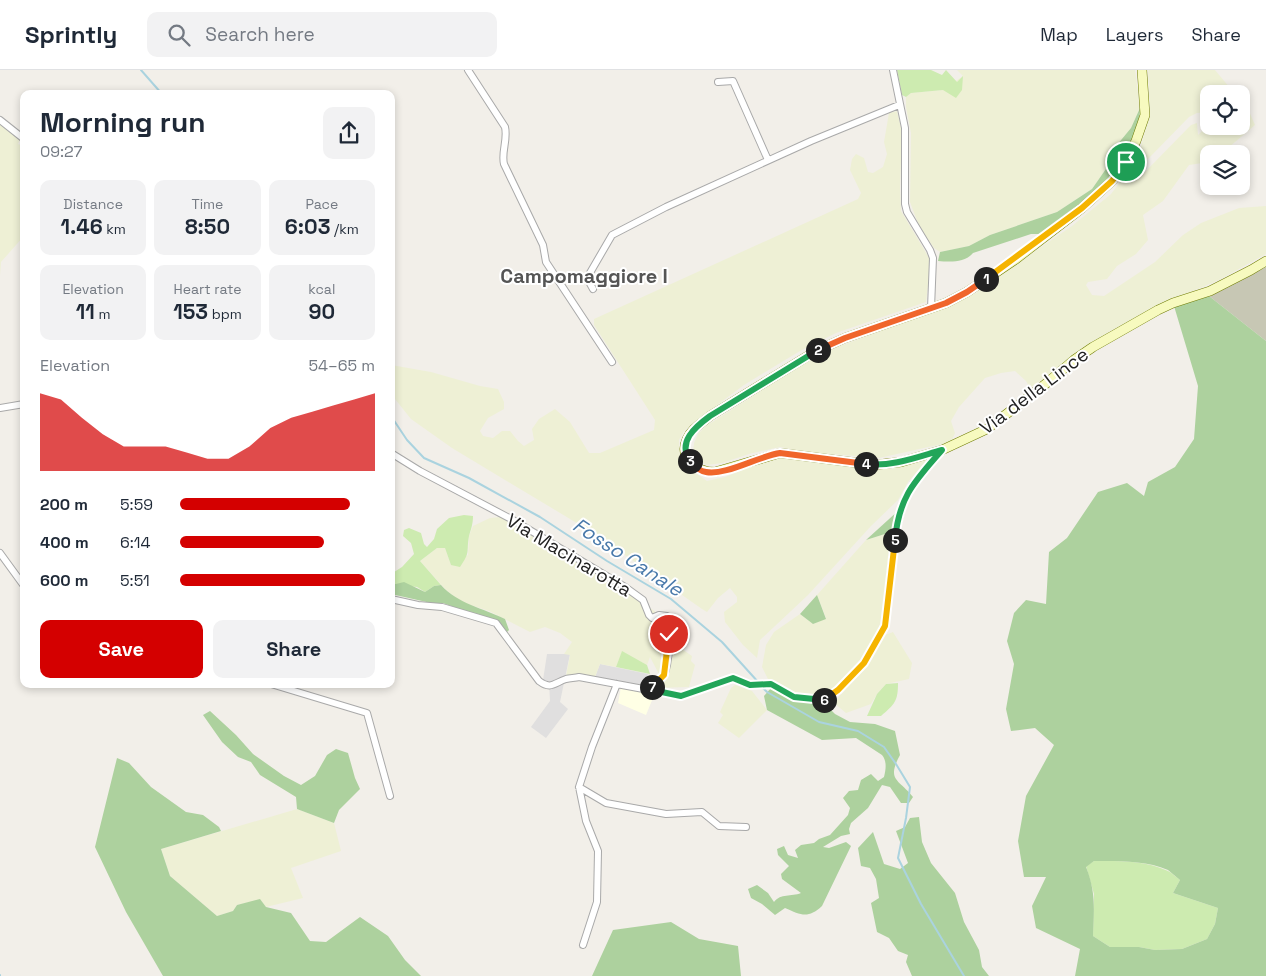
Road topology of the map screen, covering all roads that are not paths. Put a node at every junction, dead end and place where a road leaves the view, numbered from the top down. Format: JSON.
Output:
{"nodes":[{"id":1,"x":468,"y":70,"type":"edge"},
{"id":2,"x":892,"y":70,"type":"edge"},
{"id":3,"x":1142,"y":70,"type":"edge"},
{"id":4,"x":718,"y":82,"type":"dead end"},
{"id":5,"x":899,"y":105,"type":"junction"},
{"id":6,"x":0,"y":120,"type":"edge"},
{"id":7,"x":20,"y":136,"type":"edge"},
{"id":8,"x":768,"y":160,"type":"junction"},
{"id":9,"x":1266,"y":260,"type":"edge"},
{"id":10,"x":594,"y":289,"type":"dead end"},
{"id":11,"x":931,"y":308,"type":"junction"},
{"id":12,"x":612,"y":362,"type":"dead end"},
{"id":13,"x":20,"y":405,"type":"edge"},
{"id":14,"x":0,"y":408,"type":"edge"},
{"id":15,"x":942,"y":450,"type":"junction"},
{"id":16,"x":395,"y":455,"type":"edge"},
{"id":17,"x":0,"y":552,"type":"edge"},
{"id":18,"x":20,"y":580,"type":"edge"},
{"id":19,"x":395,"y":599,"type":"edge"},
{"id":20,"x":617,"y":684,"type":"junction"},
{"id":21,"x":284,"y":688,"type":"edge"},
{"id":22,"x":652,"y":690,"type":"junction"},
{"id":23,"x":579,"y":787,"type":"junction"},
{"id":24,"x":390,"y":796,"type":"dead end"},
{"id":25,"x":746,"y":827,"type":"dead end"},
{"id":26,"x":584,"y":945,"type":"dead end"}],
"edges":[{"from":1,"to":12,"type":"street"},
{"from":2,"to":5,"type":"street"},
{"from":3,"to":11,"type":"street","name":"Via della Lince"},
{"from":4,"to":8,"type":"street"},
{"from":5,"to":8,"type":"street"},
{"from":5,"to":11,"type":"street"},
{"from":6,"to":7,"type":"street"},
{"from":8,"to":10,"type":"street"},
{"from":9,"to":15,"type":"street","name":"Via della Lince"},
{"from":11,"to":15,"type":"street","name":"Via della Lince"},
{"from":13,"to":14,"type":"street"},
{"from":15,"to":22,"type":"street"},
{"from":16,"to":22,"type":"street","name":"Via Macinarotta"},
{"from":17,"to":18,"type":"street"},
{"from":19,"to":20,"type":"street"},
{"from":20,"to":22,"type":"street"},
{"from":20,"to":23,"type":"street"},
{"from":21,"to":24,"type":"street"},
{"from":23,"to":25,"type":"street"},
{"from":23,"to":26,"type":"street"}]}
